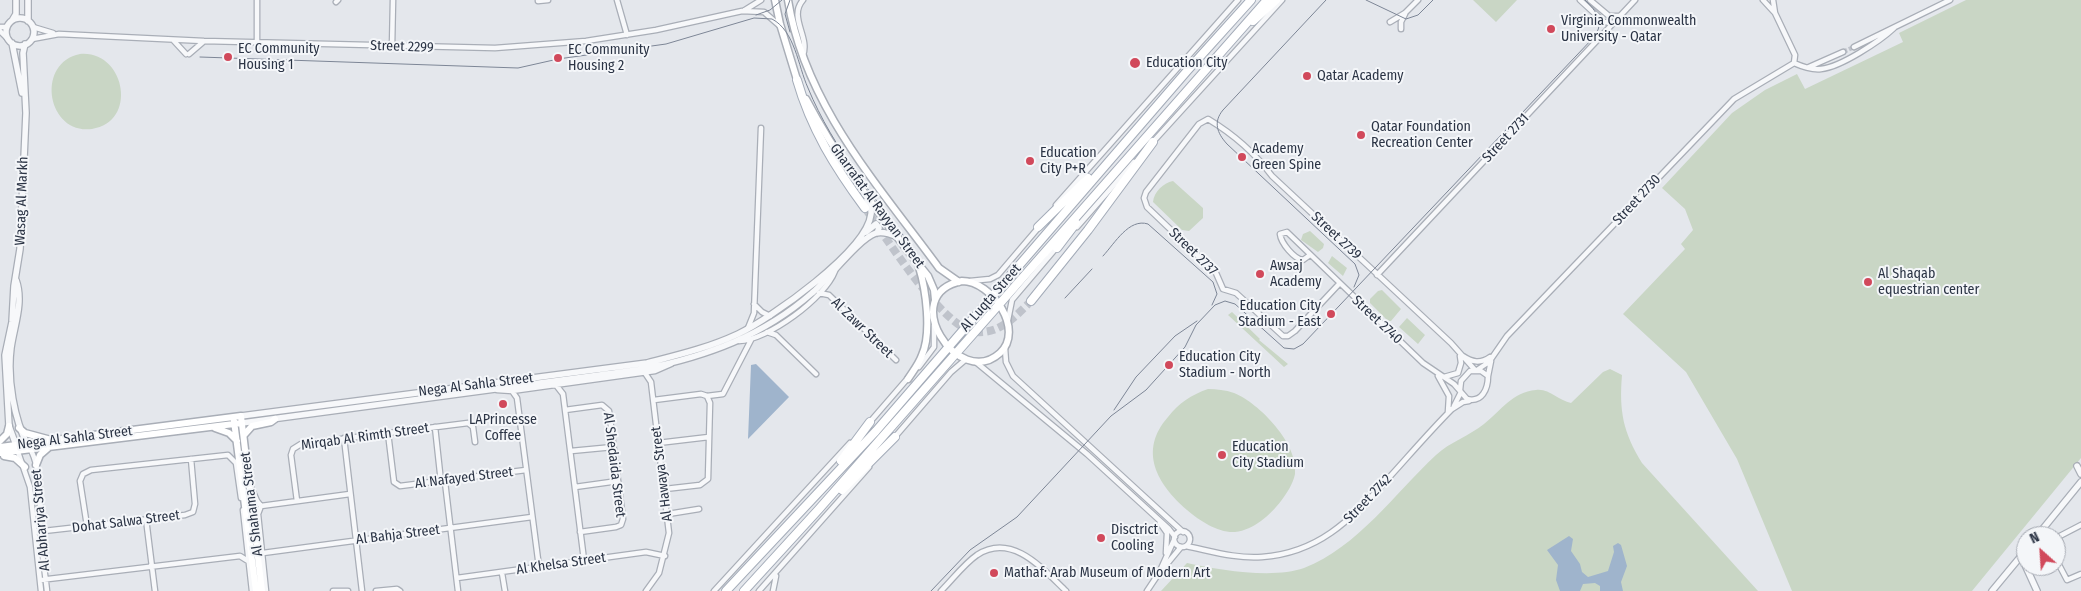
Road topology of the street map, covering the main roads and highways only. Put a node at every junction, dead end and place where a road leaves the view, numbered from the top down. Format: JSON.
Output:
{"nodes":[{"id":1,"x":775,"y":0,"type":"edge"},
{"id":2,"x":788,"y":0,"type":"edge"},
{"id":3,"x":1244,"y":0,"type":"edge"},
{"id":4,"x":1251,"y":0,"type":"edge"},
{"id":5,"x":1267,"y":0,"type":"edge"},
{"id":6,"x":1276,"y":0,"type":"edge"},
{"id":7,"x":1230,"y":22,"type":"junction"},
{"id":8,"x":1215,"y":57,"type":"junction"},
{"id":9,"x":797,"y":80,"type":"junction"},
{"id":10,"x":1140,"y":125,"type":"junction"},
{"id":11,"x":1149,"y":132,"type":"junction"},
{"id":12,"x":1153,"y":142,"type":"road end"},
{"id":13,"x":865,"y":208,"type":"tunnel mouth"},
{"id":14,"x":1038,"y":228,"type":"road end"},
{"id":15,"x":1057,"y":248,"type":"road end"},
{"id":16,"x":918,"y":263,"type":"junction"},
{"id":17,"x":958,"y":282,"type":"junction"},
{"id":18,"x":992,"y":297,"type":"junction"},
{"id":19,"x":935,"y":300,"type":"junction"},
{"id":20,"x":1031,"y":301,"type":"tunnel mouth"},
{"id":21,"x":997,"y":304,"type":"junction"},
{"id":22,"x":949,"y":346,"type":"junction"},
{"id":23,"x":956,"y":353,"type":"junction"},
{"id":24,"x":908,"y":379,"type":"road end"},
{"id":25,"x":275,"y":419,"type":"road end"},
{"id":26,"x":238,"y":420,"type":"junction"},
{"id":27,"x":870,"y":422,"type":"road end"},
{"id":28,"x":9,"y":426,"type":"road end"},
{"id":29,"x":19,"y":428,"type":"road end"},
{"id":30,"x":209,"y":428,"type":"junction"},
{"id":31,"x":244,"y":436,"type":"junction"},
{"id":32,"x":895,"y":437,"type":"road end"},
{"id":33,"x":0,"y":441,"type":"edge"},
{"id":34,"x":237,"y":441,"type":"junction"},
{"id":35,"x":52,"y":444,"type":"junction"},
{"id":36,"x":0,"y":447,"type":"edge"},
{"id":37,"x":17,"y":449,"type":"junction"},
{"id":38,"x":0,"y":455,"type":"edge"},
{"id":39,"x":36,"y":465,"type":"road end"},
{"id":40,"x":25,"y":467,"type":"road end"},
{"id":41,"x":818,"y":493,"type":"junction"},
{"id":42,"x":819,"y":509,"type":"junction"},
{"id":43,"x":250,"y":519,"type":"junction"},
{"id":44,"x":244,"y":532,"type":"road end"},
{"id":45,"x":260,"y":532,"type":"road end"},
{"id":46,"x":248,"y":560,"type":"road end"},
{"id":47,"x":254,"y":568,"type":"junction"},
{"id":48,"x":265,"y":575,"type":"road end"},
{"id":49,"x":262,"y":590,"type":"edge"},
{"id":50,"x":726,"y":591,"type":"edge"},
{"id":51,"x":744,"y":591,"type":"edge"}],
"edges":[{"from":1,"to":9,"type":"main road","name":"Gharrafat Al Rayyan Street"},
{"from":2,"to":17,"type":"main road","name":"Gharrafat Al Rayyan Street"},
{"from":3,"to":7,"type":"main road"},
{"from":4,"to":7,"type":"main road","name":"Al Luqta Street"},
{"from":5,"to":8,"type":"main road","name":"Al Luqta Street"},
{"from":6,"to":8,"type":"main road"},
{"from":7,"to":10,"type":"main road","name":"Al Luqta Street"},
{"from":8,"to":11,"type":"main road","name":"Al Luqta Street"},
{"from":9,"to":13,"type":"main road"},
{"from":9,"to":16,"type":"main road","name":"Gharrafat Al Rayyan Street"},
{"from":10,"to":14,"type":"main road"},
{"from":10,"to":18,"type":"main road","name":"Al Luqta Street"},
{"from":11,"to":15,"type":"main road"},
{"from":11,"to":21,"type":"main road","name":"Al Luqta Street"},
{"from":12,"to":20,"type":"main road"},
{"from":16,"to":19,"type":"main road","name":"Gharrafat Al Rayyan Street"},
{"from":16,"to":24,"type":"main road"},
{"from":17,"to":18,"type":"main road"},
{"from":17,"to":19,"type":"main road"},
{"from":18,"to":21,"type":"main road"},
{"from":18,"to":22,"type":"main road","name":"Al Luqta Street"},
{"from":19,"to":22,"type":"main road"},
{"from":21,"to":23,"type":"main road","name":"Al Luqta Street"},
{"from":21,"to":23,"type":"main road"},
{"from":22,"to":23,"type":"main road"},
{"from":22,"to":41,"type":"main road","name":"Al Luqta Street"},
{"from":23,"to":42,"type":"main road","name":"Al Luqta Street"},
{"from":25,"to":31,"type":"main road"},
{"from":26,"to":30,"type":"main road","name":"Nega Al Sahla Street"},
{"from":26,"to":31,"type":"main road","name":"Al Shahama Street"},
{"from":26,"to":34,"type":"main road","name":"Al Shahama Street"},
{"from":26,"to":35,"type":"main road","name":"Nega Al Sahla Street"},
{"from":27,"to":41,"type":"main road"},
{"from":28,"to":33,"type":"main road"},
{"from":29,"to":35,"type":"main road"},
{"from":30,"to":34,"type":"main road"},
{"from":30,"to":35,"type":"main road","name":"Nega Al Sahla Street"},
{"from":31,"to":43,"type":"main road","name":"Al Shahama Street"},
{"from":32,"to":42,"type":"main road"},
{"from":34,"to":43,"type":"main road","name":"Al Shahama Street"},
{"from":35,"to":37,"type":"main road","name":"Nega Al Sahla Street"},
{"from":35,"to":39,"type":"main road"},
{"from":36,"to":37,"type":"main road","name":"Nega Al Sahla Street"},
{"from":37,"to":38,"type":"main road","name":"Nega Al Sahla Street"},
{"from":38,"to":40,"type":"main road"},
{"from":41,"to":50,"type":"main road","name":"Al Luqta Street"},
{"from":42,"to":51,"type":"main road","name":"Al Luqta Street"},
{"from":43,"to":44,"type":"main road"},
{"from":43,"to":45,"type":"main road"},
{"from":43,"to":47,"type":"main road","name":"Al Shahama Street"},
{"from":43,"to":49,"type":"main road","name":"Al Shahama Street"},
{"from":46,"to":47,"type":"main road"},
{"from":47,"to":49,"type":"main road","name":"Al Shahama Street"},
{"from":48,"to":49,"type":"main road"}]}
